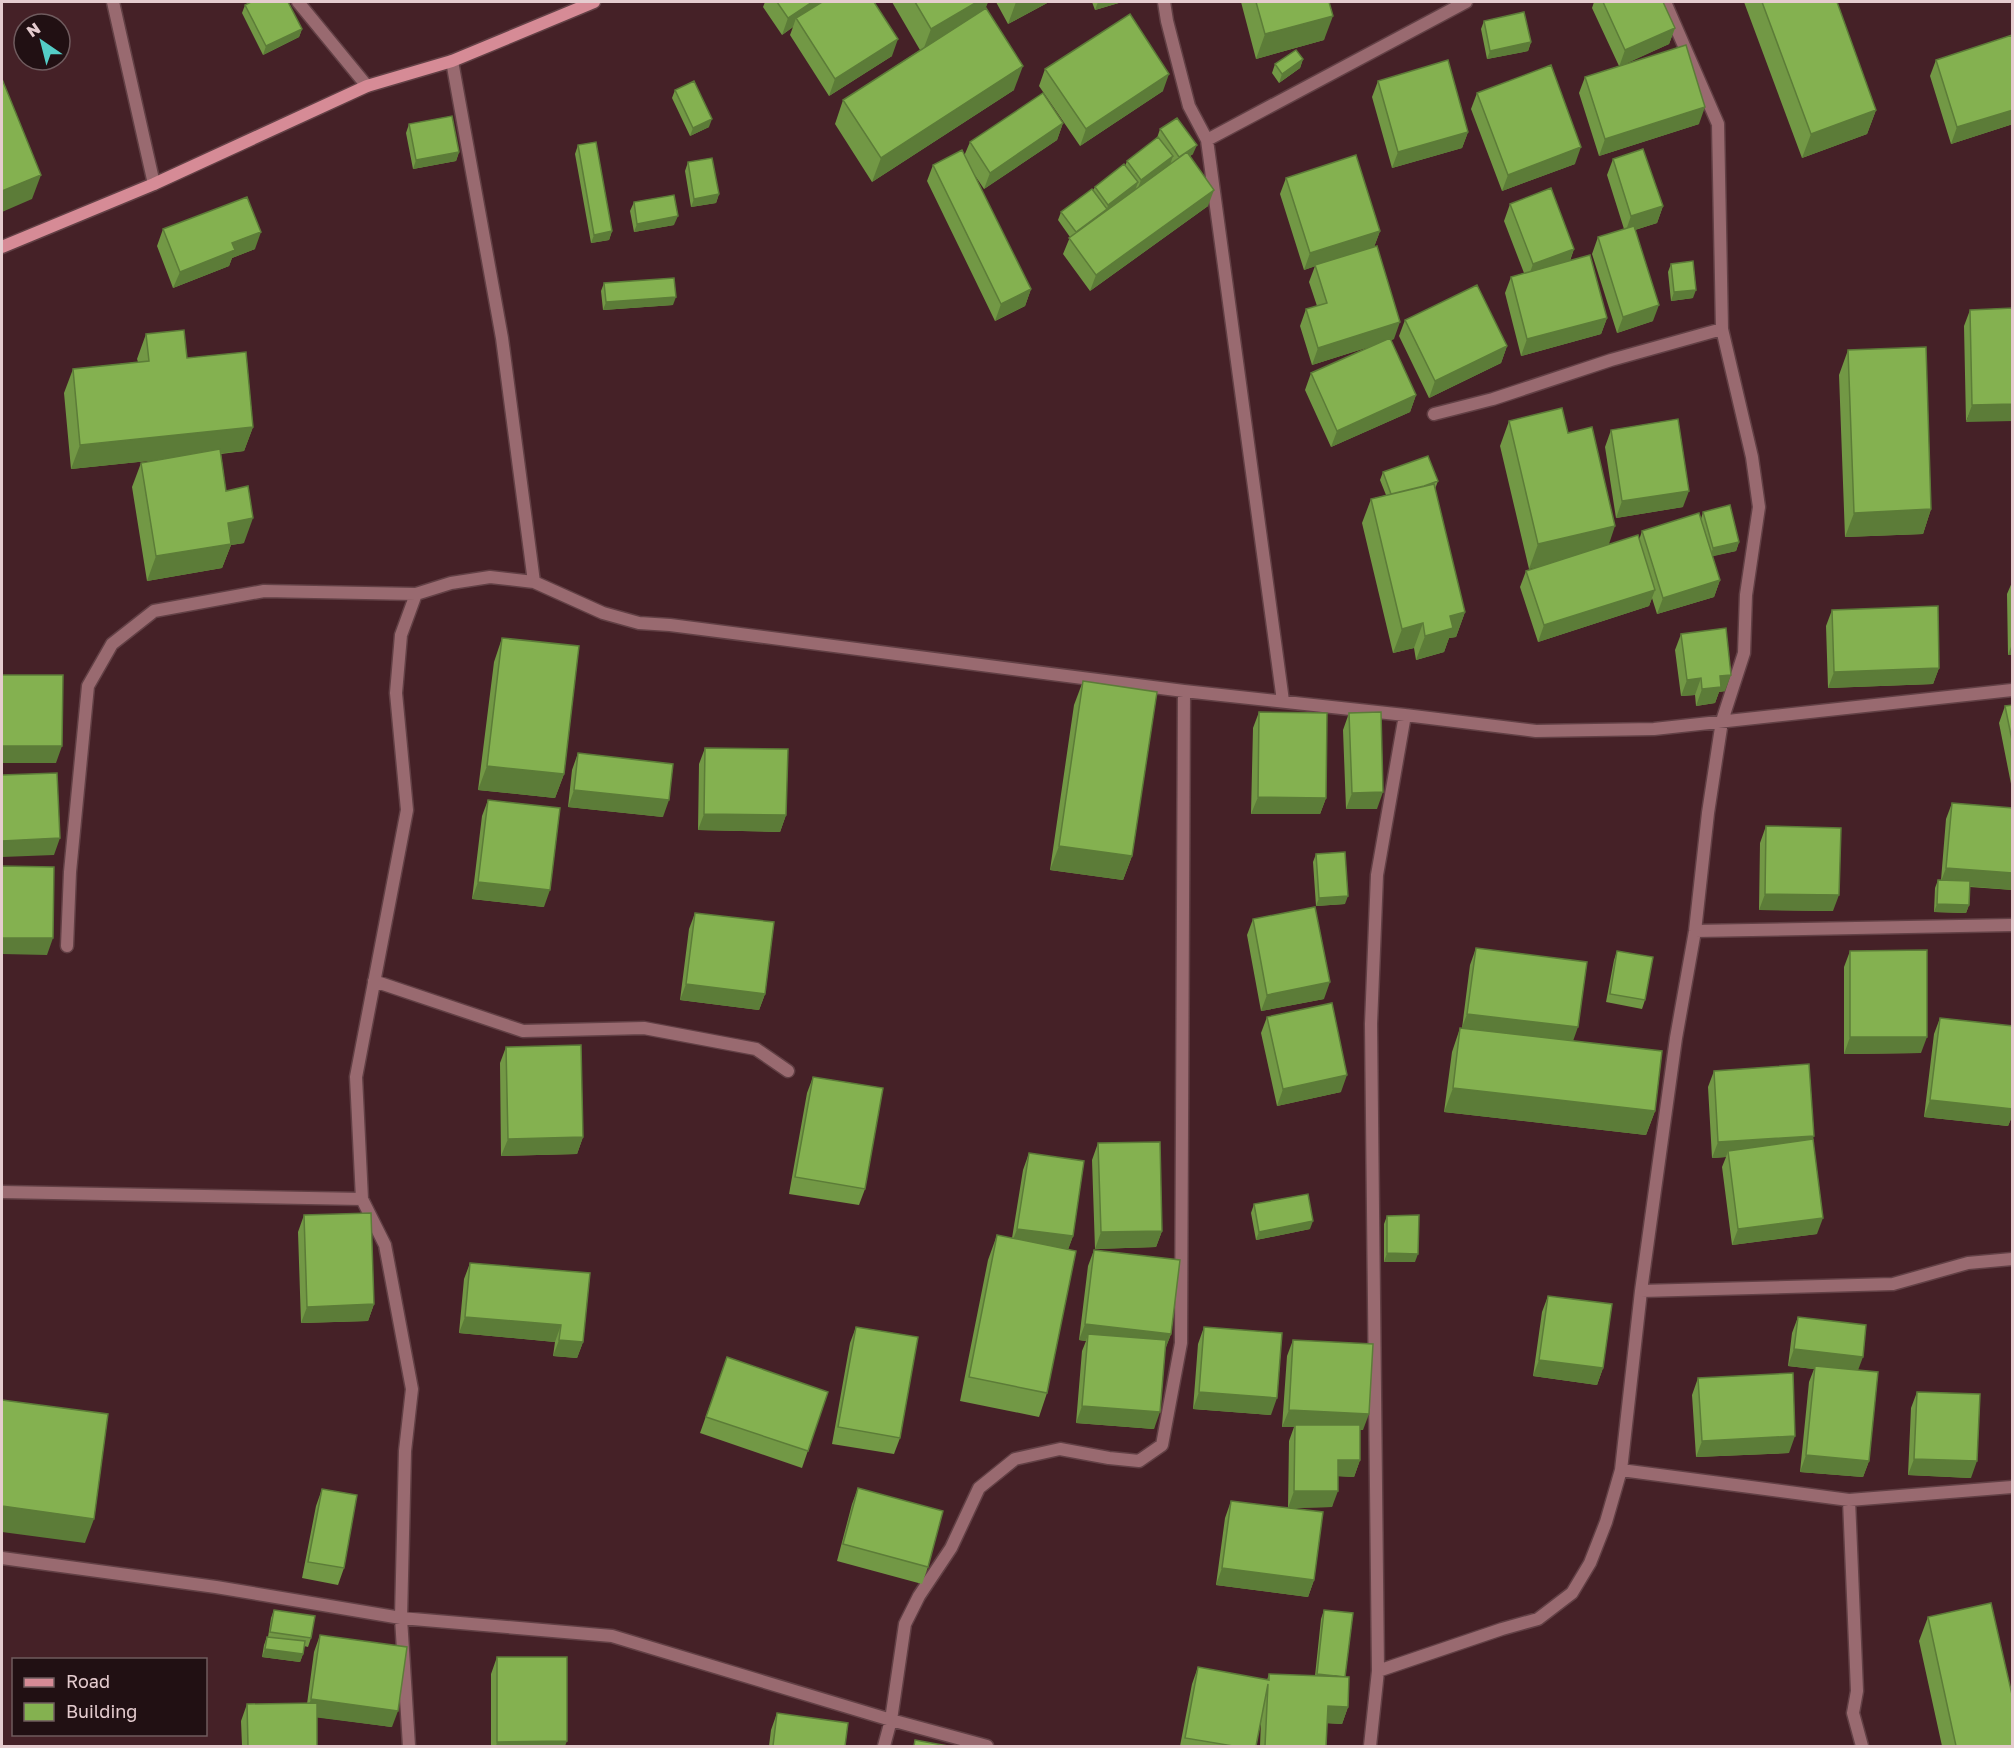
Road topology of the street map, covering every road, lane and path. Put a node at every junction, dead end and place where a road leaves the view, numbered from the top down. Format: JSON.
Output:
{"nodes":[{"id":1,"x":113,"y":2,"type":"edge"},
{"id":2,"x":298,"y":2,"type":"edge"},
{"id":3,"x":594,"y":2,"type":"edge"},
{"id":4,"x":1164,"y":2,"type":"edge"},
{"id":5,"x":1466,"y":2,"type":"edge"},
{"id":6,"x":1665,"y":2,"type":"edge"},
{"id":7,"x":452,"y":62,"type":"junction"},
{"id":8,"x":367,"y":86,"type":"junction"},
{"id":9,"x":1207,"y":140,"type":"junction"},
{"id":10,"x":154,"y":184,"type":"junction"},
{"id":11,"x":2,"y":247,"type":"edge"},
{"id":12,"x":1722,"y":329,"type":"junction"},
{"id":13,"x":1434,"y":414,"type":"dead end"},
{"id":14,"x":534,"y":582,"type":"junction"},
{"id":15,"x":416,"y":594,"type":"junction"},
{"id":16,"x":2013,"y":690,"type":"edge"},
{"id":17,"x":1184,"y":691,"type":"junction"},
{"id":18,"x":1283,"y":701,"type":"junction"},
{"id":19,"x":1405,"y":715,"type":"junction"},
{"id":20,"x":1722,"y":721,"type":"junction"},
{"id":21,"x":2013,"y":926,"type":"edge"},
{"id":22,"x":1695,"y":932,"type":"junction"},
{"id":23,"x":67,"y":946,"type":"dead end"},
{"id":24,"x":374,"y":981,"type":"junction"},
{"id":25,"x":788,"y":1071,"type":"dead end"},
{"id":26,"x":2,"y":1192,"type":"edge"},
{"id":27,"x":362,"y":1199,"type":"junction"},
{"id":28,"x":2013,"y":1259,"type":"edge"},
{"id":29,"x":1641,"y":1291,"type":"junction"},
{"id":30,"x":1621,"y":1470,"type":"junction"},
{"id":31,"x":2013,"y":1487,"type":"edge"},
{"id":32,"x":1849,"y":1500,"type":"junction"},
{"id":33,"x":2,"y":1558,"type":"edge"},
{"id":34,"x":401,"y":1618,"type":"junction"},
{"id":35,"x":1378,"y":1671,"type":"junction"},
{"id":36,"x":891,"y":1720,"type":"junction"},
{"id":37,"x":409,"y":1746,"type":"edge"},
{"id":38,"x":884,"y":1746,"type":"edge"},
{"id":39,"x":987,"y":1746,"type":"edge"},
{"id":40,"x":1370,"y":1746,"type":"edge"},
{"id":41,"x":1862,"y":1746,"type":"edge"}],
"edges":[{"from":1,"to":10,"type":"street"},
{"from":2,"to":8,"type":"street"},
{"from":3,"to":7,"type":"street"},
{"from":4,"to":9,"type":"street"},
{"from":5,"to":9,"type":"street"},
{"from":6,"to":12,"type":"street"},
{"from":7,"to":8,"type":"street"},
{"from":7,"to":14,"type":"street"},
{"from":8,"to":10,"type":"street"},
{"from":9,"to":18,"type":"street"},
{"from":10,"to":11,"type":"street"},
{"from":12,"to":13,"type":"street"},
{"from":12,"to":20,"type":"street"},
{"from":14,"to":15,"type":"street"},
{"from":14,"to":17,"type":"street"},
{"from":15,"to":23,"type":"street"},
{"from":15,"to":24,"type":"street"},
{"from":16,"to":20,"type":"street"},
{"from":17,"to":18,"type":"street"},
{"from":17,"to":36,"type":"street"},
{"from":18,"to":19,"type":"street"},
{"from":19,"to":20,"type":"street"},
{"from":19,"to":35,"type":"street"},
{"from":20,"to":22,"type":"street"},
{"from":21,"to":22,"type":"street"},
{"from":22,"to":29,"type":"street"},
{"from":24,"to":25,"type":"street"},
{"from":24,"to":27,"type":"street"},
{"from":26,"to":27,"type":"street"},
{"from":27,"to":34,"type":"street"},
{"from":28,"to":29,"type":"street"},
{"from":29,"to":30,"type":"street"},
{"from":30,"to":32,"type":"street"},
{"from":30,"to":35,"type":"street"},
{"from":31,"to":32,"type":"street"},
{"from":32,"to":41,"type":"street"},
{"from":33,"to":34,"type":"street"},
{"from":34,"to":36,"type":"street"},
{"from":34,"to":37,"type":"street"},
{"from":35,"to":40,"type":"street"},
{"from":36,"to":38,"type":"street"},
{"from":36,"to":39,"type":"street"}]}
